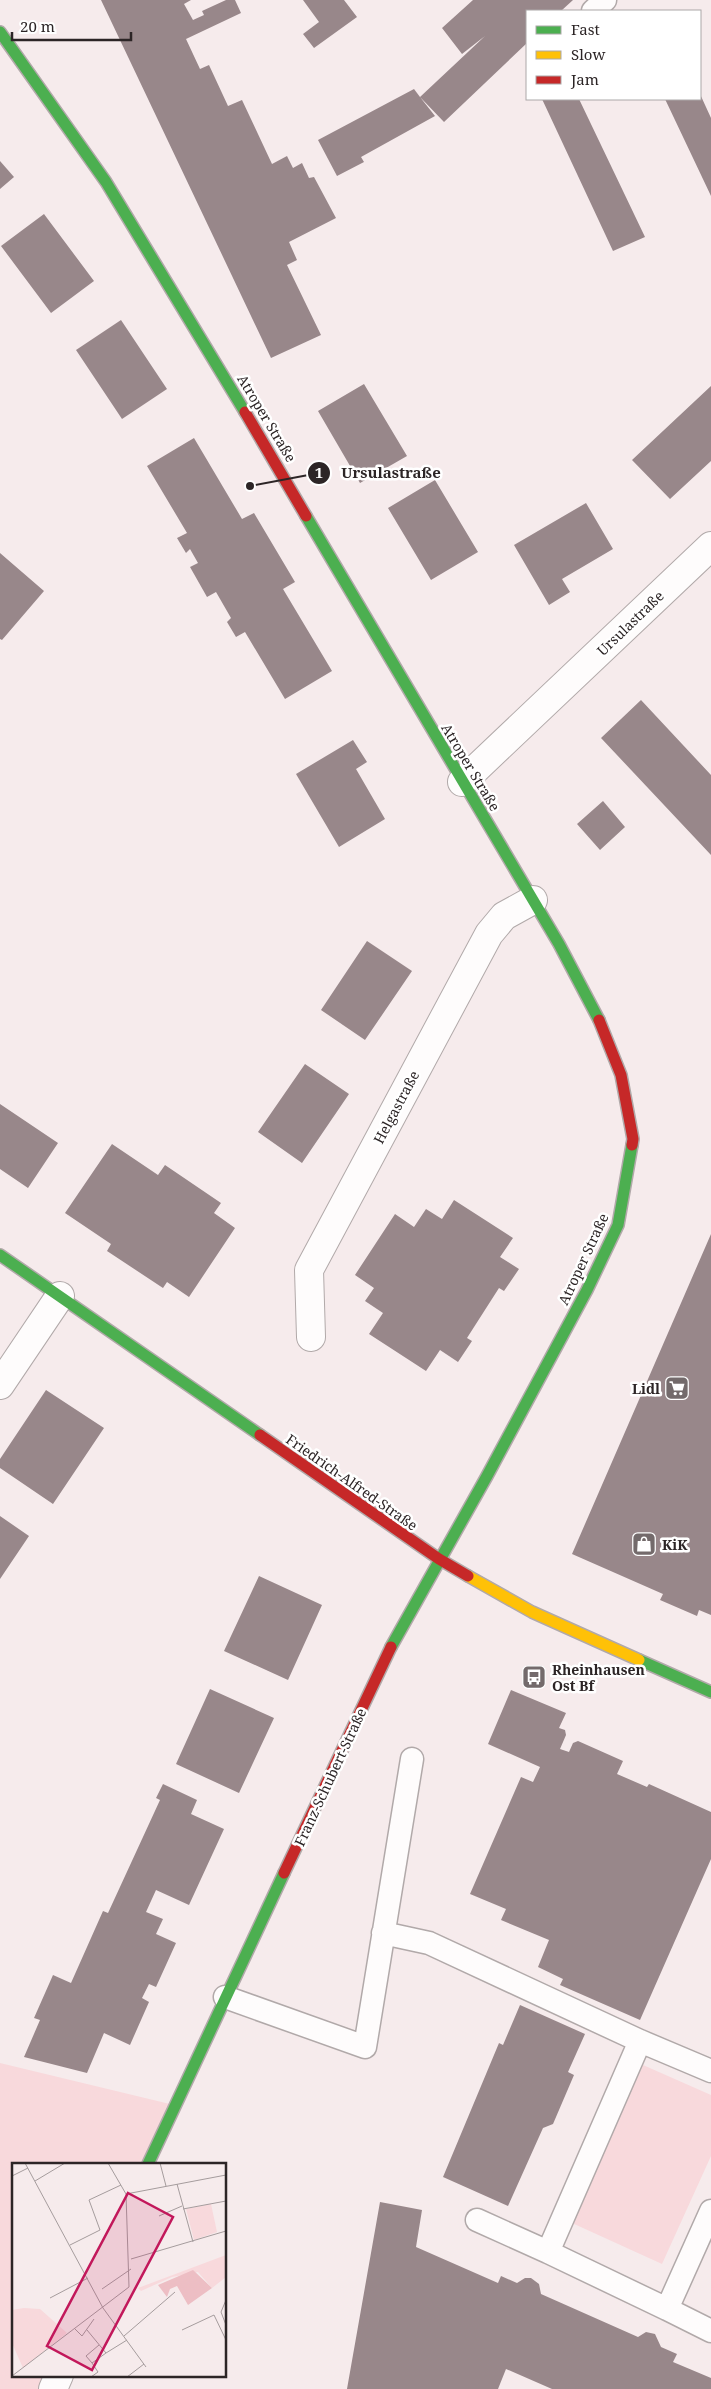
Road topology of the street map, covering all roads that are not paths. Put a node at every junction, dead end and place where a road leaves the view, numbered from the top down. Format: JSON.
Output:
{"nodes":[{"id":1,"x":605,"y":0,"type":"edge"},
{"id":2,"x":594,"y":10,"type":"edge"},
{"id":3,"x":0,"y":32,"type":"edge"},
{"id":4,"x":711,"y":546,"type":"edge"},
{"id":5,"x":462,"y":782,"type":"junction"},
{"id":6,"x":533,"y":900,"type":"junction"},
{"id":7,"x":0,"y":1255,"type":"edge"},
{"id":8,"x":60,"y":1296,"type":"junction"},
{"id":9,"x":311,"y":1337,"type":"dead end"},
{"id":10,"x":0,"y":1385,"type":"edge"},
{"id":11,"x":439,"y":1559,"type":"junction"},
{"id":12,"x":711,"y":1692,"type":"edge"},
{"id":13,"x":412,"y":1759,"type":"dead end"},
{"id":14,"x":382,"y":1933,"type":"junction"},
{"id":15,"x":225,"y":1997,"type":"junction"},
{"id":16,"x":640,"y":2041,"type":"junction"},
{"id":17,"x":711,"y":2071,"type":"edge"},
{"id":18,"x":148,"y":2163,"type":"edge"},
{"id":19,"x":711,"y":2212,"type":"edge"},
{"id":20,"x":477,"y":2220,"type":"dead end"},
{"id":21,"x":548,"y":2252,"type":"junction"},
{"id":22,"x":667,"y":2309,"type":"junction"},
{"id":23,"x":711,"y":2331,"type":"edge"},
{"id":24,"x":59,"y":2376,"type":"edge"},
{"id":25,"x":53,"y":2389,"type":"edge"}],
"edges":[{"from":1,"to":2,"type":"lane"},
{"from":3,"to":5,"type":"street","name":"Atroper Straße"},
{"from":4,"to":5,"type":"street","name":"Ursulastraße"},
{"from":5,"to":6,"type":"street","name":"Atroper Straße"},
{"from":6,"to":9,"type":"street","name":"Helgastraße"},
{"from":6,"to":11,"type":"street","name":"Atroper Straße"},
{"from":7,"to":8,"type":"street","name":"Friedrich-Alfred-Straße"},
{"from":8,"to":10,"type":"street"},
{"from":8,"to":11,"type":"street","name":"Friedrich-Alfred-Straße"},
{"from":11,"to":12,"type":"street","name":"Friedrich-Alfred-Straße"},
{"from":11,"to":15,"type":"street","name":"Franz-Schubert-Straße"},
{"from":13,"to":14,"type":"lane"},
{"from":14,"to":15,"type":"lane"},
{"from":14,"to":16,"type":"lane"},
{"from":15,"to":18,"type":"street","name":"Franz-Schubert-Straße"},
{"from":16,"to":17,"type":"lane"},
{"from":16,"to":21,"type":"lane"},
{"from":19,"to":22,"type":"lane"},
{"from":20,"to":21,"type":"lane"},
{"from":21,"to":22,"type":"lane"},
{"from":22,"to":23,"type":"lane"},
{"from":24,"to":25,"type":"street"}]}
